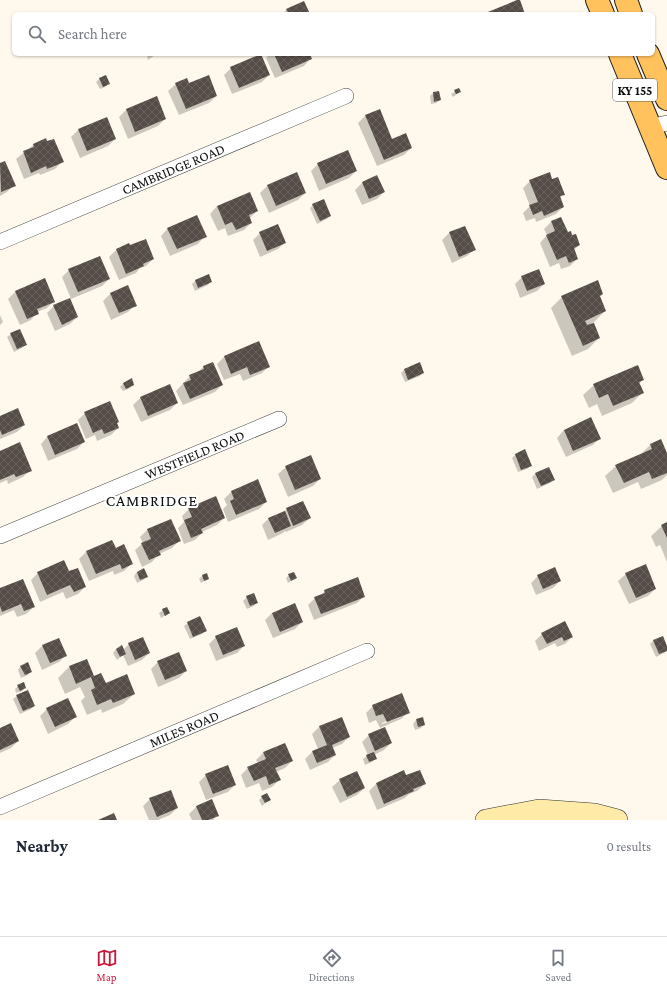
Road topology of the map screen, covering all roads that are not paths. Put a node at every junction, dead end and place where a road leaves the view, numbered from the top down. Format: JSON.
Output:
{"nodes":[{"id":1,"x":597,"y":0,"type":"edge"},
{"id":2,"x":626,"y":0,"type":"edge"},
{"id":3,"x":602,"y":12,"type":"edge"},
{"id":4,"x":631,"y":12,"type":"edge"},
{"id":5,"x":621,"y":56,"type":"edge"},
{"id":6,"x":649,"y":56,"type":"edge"},
{"id":7,"x":346,"y":96,"type":"dead end"},
{"id":8,"x":667,"y":98,"type":"edge"},
{"id":9,"x":658,"y":125,"type":"edge"},
{"id":10,"x":667,"y":168,"type":"edge"},
{"id":11,"x":0,"y":242,"type":"edge"},
{"id":12,"x":280,"y":419,"type":"dead end"},
{"id":13,"x":0,"y":536,"type":"edge"},
{"id":14,"x":367,"y":651,"type":"dead end"},
{"id":15,"x":0,"y":807,"type":"edge"},
{"id":16,"x":486,"y":820,"type":"edge"},
{"id":17,"x":617,"y":820,"type":"edge"}],
"edges":[{"from":1,"to":3,"type":"main road"},
{"from":2,"to":4,"type":"main road"},
{"from":5,"to":9,"type":"main road","number":"KY 155"},
{"from":6,"to":8,"type":"main road","number":"KY 155"},
{"from":7,"to":11,"type":"street","name":"CAMBRIDGE ROAD"},
{"from":9,"to":10,"type":"main road","number":"KY 155"},
{"from":12,"to":13,"type":"street","name":"WESTFIELD ROAD"},
{"from":14,"to":15,"type":"street","name":"MILES ROAD"},
{"from":16,"to":17,"type":"street"}]}
